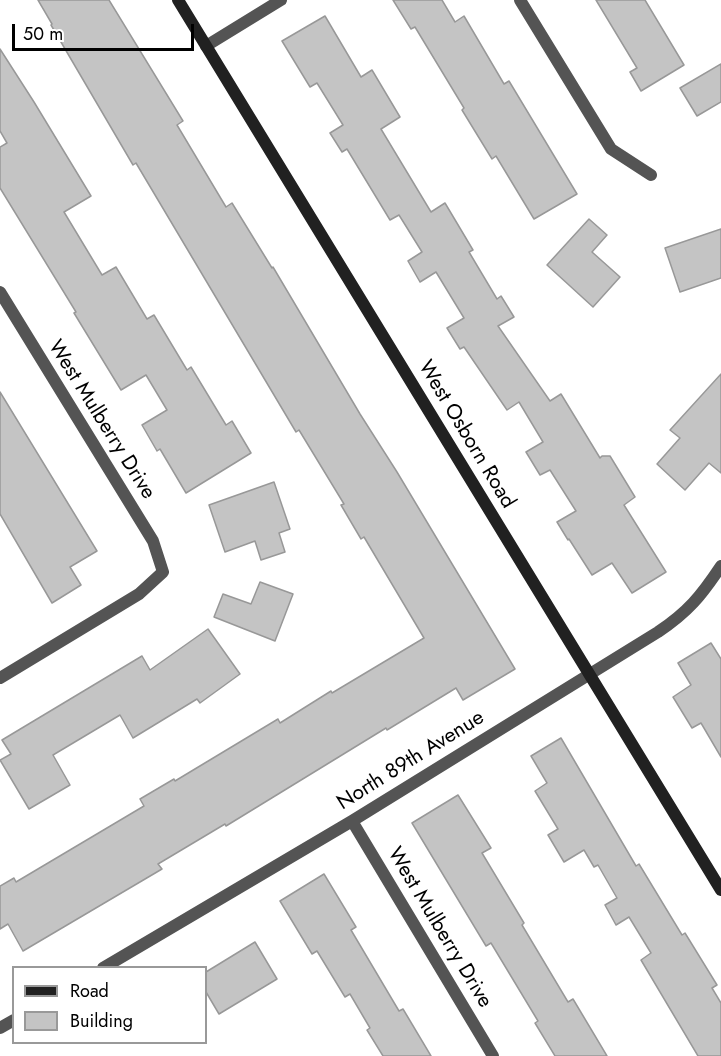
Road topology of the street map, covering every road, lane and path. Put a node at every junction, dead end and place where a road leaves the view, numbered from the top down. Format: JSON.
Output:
{"nodes":[{"id":1,"x":178,"y":0,"type":"edge"},
{"id":2,"x":281,"y":0,"type":"edge"},
{"id":3,"x":520,"y":0,"type":"edge"},
{"id":4,"x":206,"y":46,"type":"junction"},
{"id":5,"x":651,"y":175,"type":"dead end"},
{"id":6,"x":0,"y":292,"type":"edge"},
{"id":7,"x":721,"y":566,"type":"edge"},
{"id":8,"x":589,"y":674,"type":"junction"},
{"id":9,"x":0,"y":678,"type":"edge"},
{"id":10,"x":352,"y":821,"type":"junction"},
{"id":11,"x":721,"y":890,"type":"edge"},
{"id":12,"x":106,"y":966,"type":"edge"},
{"id":13,"x":493,"y":1056,"type":"edge"}],
"edges":[{"from":1,"to":4,"type":"street","name":"West Osborn Road"},
{"from":2,"to":4,"type":"street"},
{"from":3,"to":5,"type":"street"},
{"from":4,"to":8,"type":"street","name":"West Osborn Road"},
{"from":6,"to":9,"type":"street","name":"West Mulberry Drive"},
{"from":7,"to":8,"type":"street","name":"North 89th Avenue"},
{"from":8,"to":10,"type":"street","name":"North 89th Avenue"},
{"from":8,"to":11,"type":"street","name":"West Osborn Road"},
{"from":10,"to":12,"type":"street","name":"North 89th Avenue"},
{"from":10,"to":13,"type":"street","name":"West Mulberry Drive"}]}
